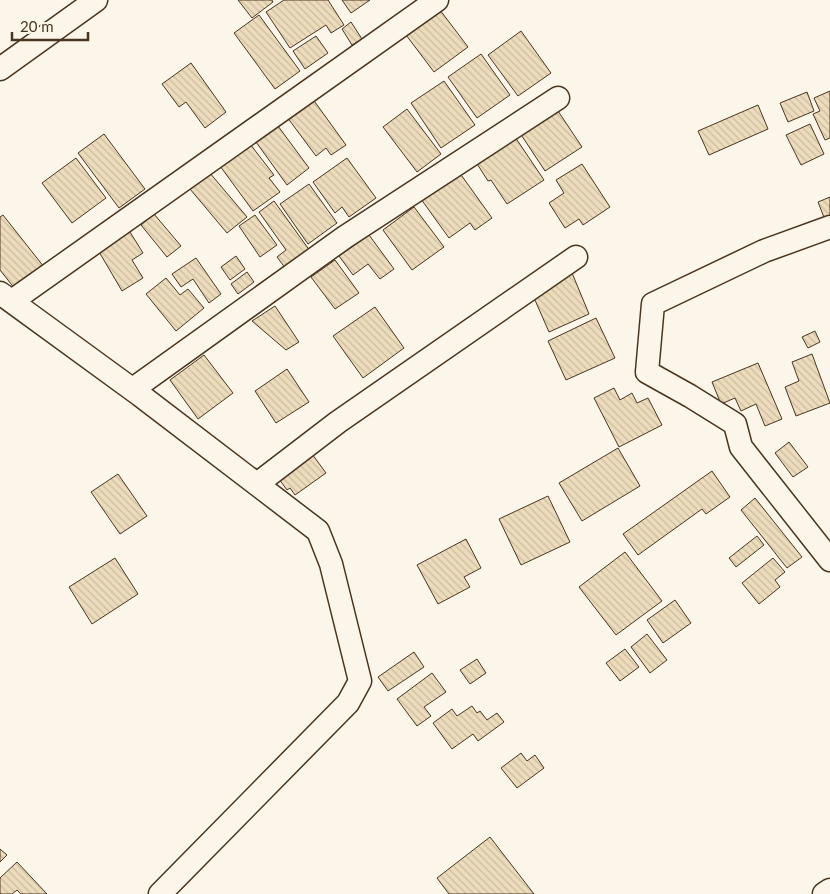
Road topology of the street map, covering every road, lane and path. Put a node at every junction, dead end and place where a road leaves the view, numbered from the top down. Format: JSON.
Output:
{"nodes":[{"id":1,"x":96,"y":0,"type":"edge"},
{"id":2,"x":437,"y":0,"type":"edge"},
{"id":3,"x":0,"y":69,"type":"edge"},
{"id":4,"x":558,"y":98,"type":"dead end"},
{"id":5,"x":830,"y":227,"type":"edge"},
{"id":6,"x":576,"y":257,"type":"dead end"},
{"id":7,"x":6,"y":297,"type":"edge"},
{"id":8,"x":133,"y":389,"type":"junction"},
{"id":9,"x":257,"y":484,"type":"junction"},
{"id":10,"x":830,"y":560,"type":"edge"},
{"id":11,"x":830,"y":890,"type":"edge"},
{"id":12,"x":160,"y":894,"type":"edge"},
{"id":13,"x":824,"y":894,"type":"edge"}],
"edges":[{"from":1,"to":3,"type":"street"},
{"from":2,"to":7,"type":"street"},
{"from":4,"to":8,"type":"street"},
{"from":5,"to":10,"type":"street"},
{"from":6,"to":9,"type":"street"},
{"from":7,"to":8,"type":"street"},
{"from":8,"to":9,"type":"street"},
{"from":9,"to":12,"type":"street"},
{"from":11,"to":13,"type":"street"}]}
